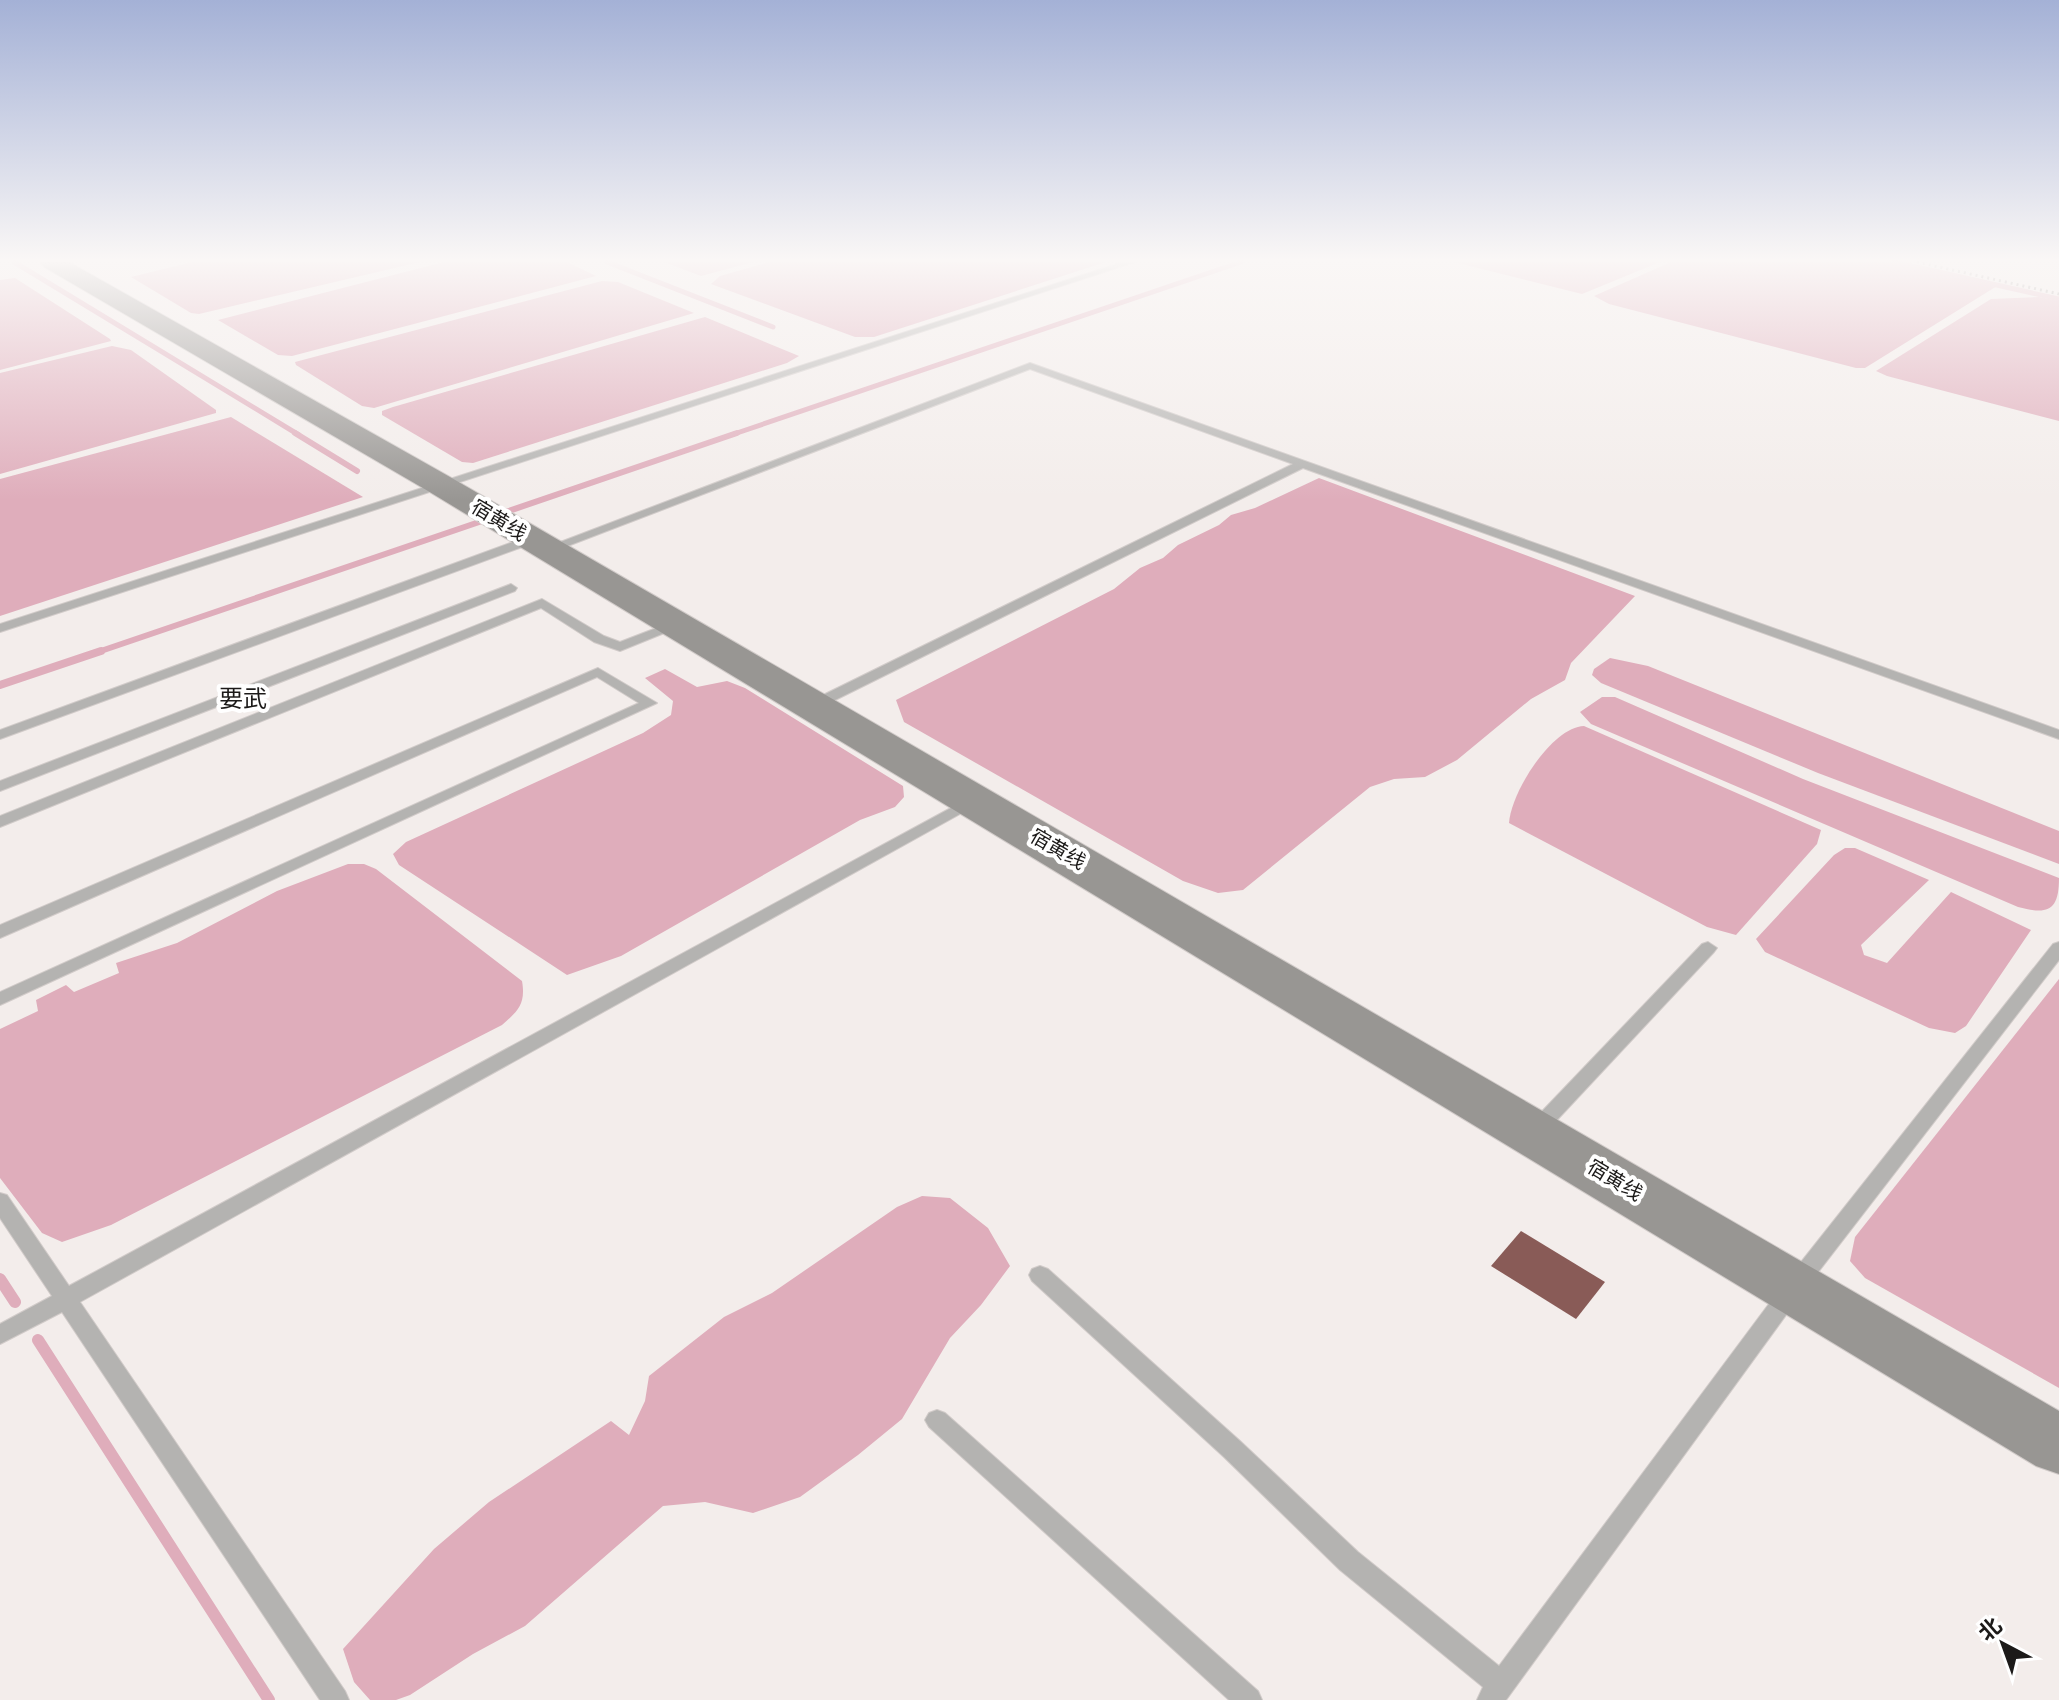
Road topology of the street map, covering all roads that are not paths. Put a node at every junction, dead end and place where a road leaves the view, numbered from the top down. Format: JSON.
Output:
{"nodes":[{"id":1,"x":190,"y":341,"type":"edge"},
{"id":2,"x":884,"y":341,"type":"edge"},
{"id":3,"x":1302,"y":464,"type":"junction"},
{"id":4,"x":439,"y":484,"type":"junction"},
{"id":5,"x":533,"y":540,"type":"junction"},
{"id":6,"x":511,"y":588,"type":"dead end"},
{"id":7,"x":677,"y":625,"type":"junction"},
{"id":8,"x":0,"y":628,"type":"edge"},
{"id":9,"x":814,"y":705,"type":"junction"},
{"id":10,"x":0,"y":735,"type":"edge"},
{"id":11,"x":2059,"y":735,"type":"edge"},
{"id":12,"x":0,"y":786,"type":"edge"},
{"id":13,"x":974,"y":800,"type":"junction"},
{"id":14,"x":0,"y":822,"type":"edge"},
{"id":15,"x":0,"y":932,"type":"edge"},
{"id":16,"x":1708,"y":948,"type":"dead end"},
{"id":17,"x":2059,"y":948,"type":"edge"},
{"id":18,"x":0,"y":999,"type":"edge"},
{"id":19,"x":1534,"y":1132,"type":"junction"},
{"id":20,"x":0,"y":1201,"type":"edge"},
{"id":21,"x":1040,"y":1275,"type":"dead end"},
{"id":22,"x":1794,"y":1287,"type":"junction"},
{"id":23,"x":66,"y":1299,"type":"junction"},
{"id":24,"x":0,"y":1335,"type":"edge"},
{"id":25,"x":937,"y":1420,"type":"dead end"},
{"id":26,"x":2059,"y":1445,"type":"edge"},
{"id":27,"x":1496,"y":1692,"type":"edge"},
{"id":28,"x":336,"y":1700,"type":"edge"},
{"id":29,"x":1249,"y":1700,"type":"edge"}],
"edges":[{"from":1,"to":4,"type":"main road","name":"宿黄线"},
{"from":2,"to":4,"type":"lane"},
{"from":3,"to":5,"type":"lane"},
{"from":3,"to":9,"type":"lane"},
{"from":3,"to":11,"type":"lane"},
{"from":4,"to":5,"type":"main road","name":"宿黄线"},
{"from":4,"to":8,"type":"lane"},
{"from":5,"to":7,"type":"main road","name":"宿黄线"},
{"from":5,"to":10,"type":"lane"},
{"from":6,"to":12,"type":"lane"},
{"from":7,"to":9,"type":"main road","name":"宿黄线"},
{"from":7,"to":14,"type":"lane"},
{"from":9,"to":13,"type":"main road","name":"宿黄线"},
{"from":13,"to":19,"type":"main road","name":"宿黄线"},
{"from":13,"to":23,"type":"lane"},
{"from":15,"to":18,"type":"lane"},
{"from":16,"to":19,"type":"lane"},
{"from":17,"to":22,"type":"lane"},
{"from":19,"to":22,"type":"main road","name":"宿黄线"},
{"from":20,"to":23,"type":"lane"},
{"from":21,"to":27,"type":"lane"},
{"from":22,"to":26,"type":"main road","name":"宿黄线"},
{"from":22,"to":27,"type":"lane"},
{"from":23,"to":24,"type":"lane"},
{"from":23,"to":28,"type":"lane"},
{"from":25,"to":29,"type":"lane"}]}
